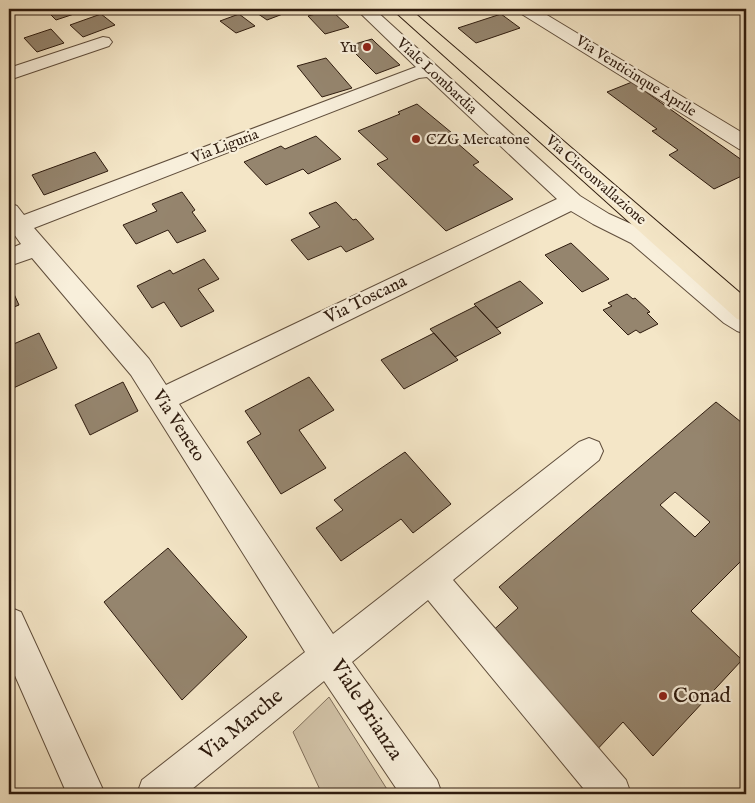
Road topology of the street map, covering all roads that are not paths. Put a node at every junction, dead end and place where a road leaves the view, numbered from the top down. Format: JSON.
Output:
{"nodes":[{"id":1,"x":364,"y":9,"type":"edge"},
{"id":2,"x":400,"y":9,"type":"edge"},
{"id":3,"x":526,"y":9,"type":"edge"},
{"id":4,"x":103,"y":42,"type":"dead end"},
{"id":5,"x":431,"y":71,"type":"junction"},
{"id":6,"x":9,"y":74,"type":"edge"},
{"id":7,"x":746,"y":144,"type":"edge"},
{"id":8,"x":572,"y":201,"type":"junction"},
{"id":9,"x":14,"y":218,"type":"edge"},
{"id":10,"x":36,"y":247,"type":"junction"},
{"id":11,"x":9,"y":258,"type":"edge"},
{"id":12,"x":746,"y":312,"type":"edge"},
{"id":13,"x":746,"y":324,"type":"edge"},
{"id":14,"x":161,"y":400,"type":"junction"},
{"id":15,"x":589,"y":451,"type":"dead end"},
{"id":16,"x":430,"y":578,"type":"junction"},
{"id":17,"x":9,"y":624,"type":"edge"},
{"id":18,"x":327,"y":656,"type":"junction"},
{"id":19,"x":86,"y":794,"type":"edge"},
{"id":20,"x":156,"y":794,"type":"edge"},
{"id":21,"x":423,"y":794,"type":"edge"},
{"id":22,"x":612,"y":794,"type":"edge"}],
"edges":[{"from":1,"to":5,"type":"street","name":"Viale Lombardia"},
{"from":2,"to":12,"type":"main road","name":"Via Circonvallazione"},
{"from":3,"to":7,"type":"street","name":"Via Venticinque Aprile"},
{"from":4,"to":6,"type":"street"},
{"from":5,"to":8,"type":"street","name":"Viale Lombardia"},
{"from":5,"to":9,"type":"street","name":"Via Liguria"},
{"from":8,"to":13,"type":"street","name":"Viale Lombardia"},
{"from":8,"to":14,"type":"street","name":"Via Toscana"},
{"from":9,"to":10,"type":"street","name":"Via Veneto"},
{"from":10,"to":11,"type":"street"},
{"from":10,"to":14,"type":"street","name":"Via Veneto"},
{"from":14,"to":18,"type":"street","name":"Via Veneto"},
{"from":15,"to":16,"type":"street","name":"Viale Brianza"},
{"from":16,"to":18,"type":"street","name":"Viale Brianza"},
{"from":16,"to":22,"type":"street"},
{"from":17,"to":19,"type":"street"},
{"from":18,"to":20,"type":"street","name":"Via Marche"},
{"from":18,"to":21,"type":"street","name":"Viale Brianza"}]}
